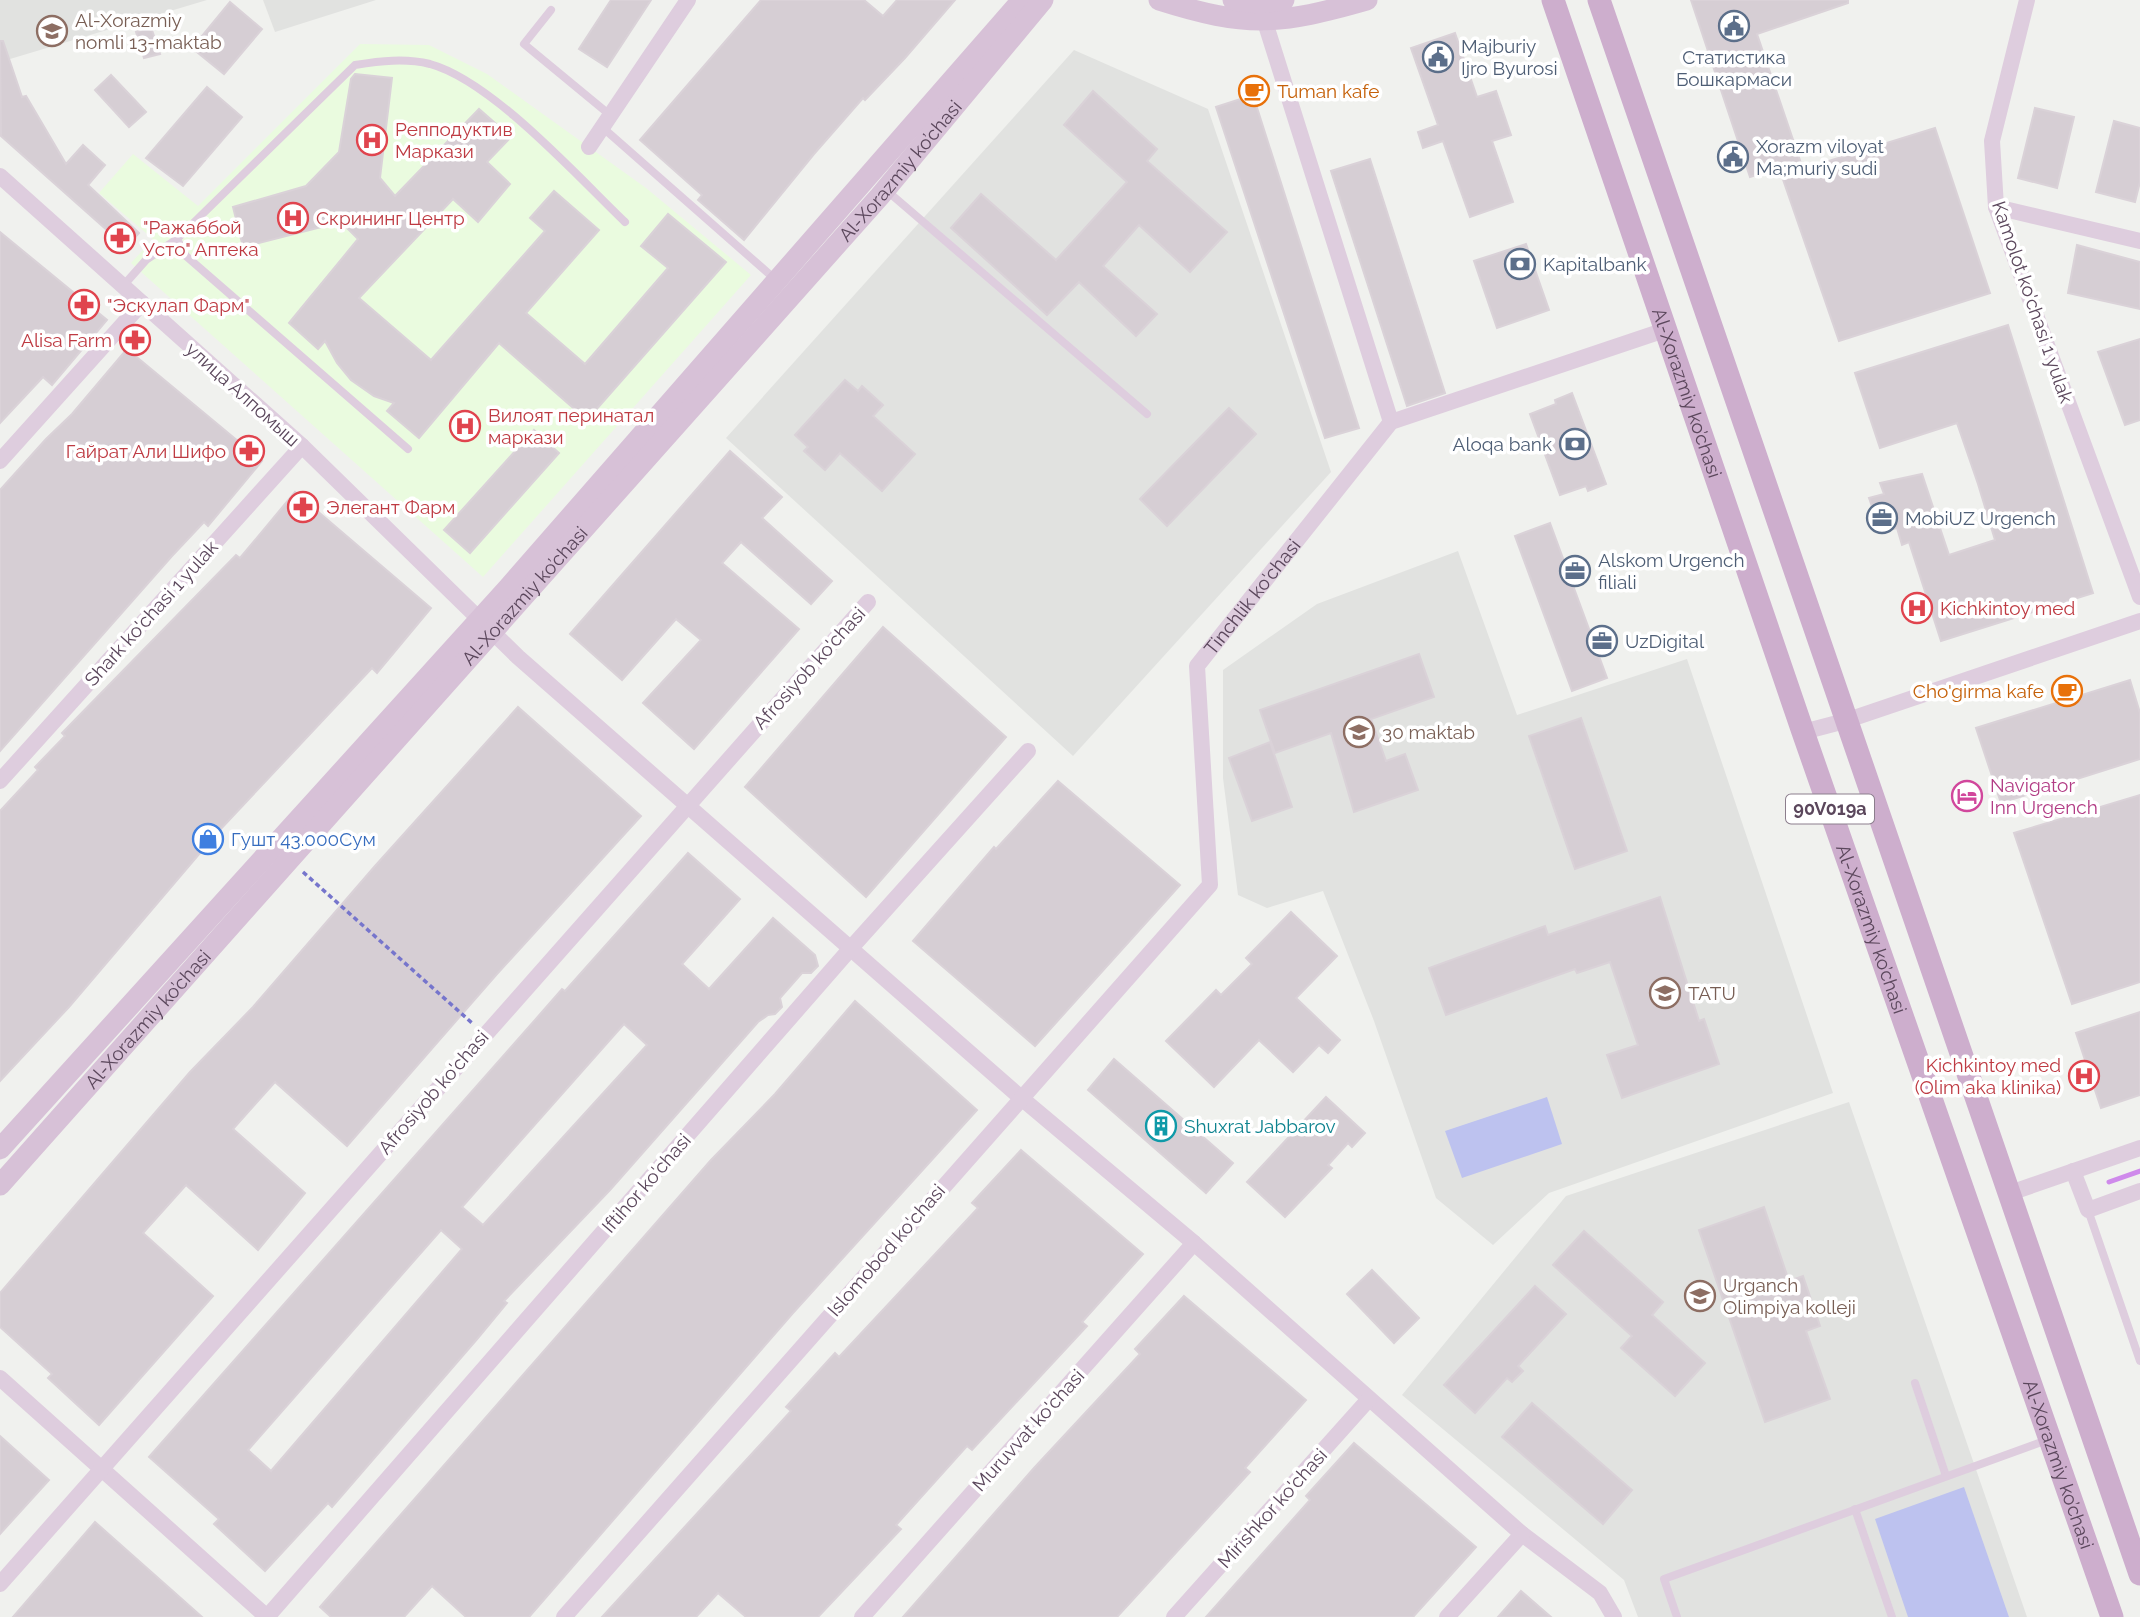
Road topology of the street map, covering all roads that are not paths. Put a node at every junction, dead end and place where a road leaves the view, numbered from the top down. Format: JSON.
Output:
{"nodes":[{"id":1,"x":688,"y":0,"type":"edge"},
{"id":2,"x":1022,"y":0,"type":"edge"},
{"id":3,"x":1043,"y":0,"type":"edge"},
{"id":4,"x":1159,"y":0,"type":"edge"},
{"id":5,"x":1233,"y":0,"type":"edge"},
{"id":6,"x":1284,"y":0,"type":"edge"},
{"id":7,"x":1367,"y":0,"type":"edge"},
{"id":8,"x":1553,"y":0,"type":"edge"},
{"id":9,"x":1599,"y":0,"type":"edge"},
{"id":10,"x":2027,"y":0,"type":"edge"},
{"id":11,"x":551,"y":9,"type":"dead end"},
{"id":12,"x":1265,"y":22,"type":"junction"},
{"id":13,"x":606,"y":121,"type":"junction"},
{"id":14,"x":589,"y":147,"type":"dead end"},
{"id":15,"x":0,"y":176,"type":"edge"},
{"id":16,"x":886,"y":190,"type":"junction"},
{"id":17,"x":1996,"y":207,"type":"junction"},
{"id":18,"x":625,"y":222,"type":"dead end"},
{"id":19,"x":177,"y":239,"type":"junction"},
{"id":20,"x":2140,"y":241,"type":"edge"},
{"id":21,"x":778,"y":282,"type":"junction"},
{"id":22,"x":123,"y":286,"type":"junction"},
{"id":23,"x":142,"y":303,"type":"junction"},
{"id":24,"x":1665,"y":330,"type":"junction"},
{"id":25,"x":1147,"y":414,"type":"dead end"},
{"id":26,"x":1391,"y":422,"type":"junction"},
{"id":27,"x":302,"y":446,"type":"junction"},
{"id":28,"x":408,"y":449,"type":"dead end"},
{"id":29,"x":0,"y":461,"type":"edge"},
{"id":30,"x":2140,"y":597,"type":"edge"},
{"id":31,"x":867,"y":602,"type":"dead end"},
{"id":32,"x":2140,"y":621,"type":"edge"},
{"id":33,"x":488,"y":624,"type":"junction"},
{"id":34,"x":1845,"y":721,"type":"junction"},
{"id":35,"x":1803,"y":732,"type":"junction"},
{"id":36,"x":1028,"y":751,"type":"dead end"},
{"id":37,"x":0,"y":781,"type":"edge"},
{"id":38,"x":687,"y":803,"type":"junction"},
{"id":39,"x":1210,"y":886,"type":"joint"},
{"id":40,"x":851,"y":948,"type":"junction"},
{"id":41,"x":1020,"y":1097,"type":"junction"},
{"id":42,"x":2140,"y":1148,"type":"edge"},
{"id":43,"x":0,"y":1149,"type":"edge"},
{"id":44,"x":2073,"y":1171,"type":"junction"},
{"id":45,"x":0,"y":1185,"type":"edge"},
{"id":46,"x":2140,"y":1191,"type":"edge"},
{"id":47,"x":2010,"y":1193,"type":"junction"},
{"id":48,"x":2088,"y":1210,"type":"junction"},
{"id":49,"x":1194,"y":1243,"type":"junction"},
{"id":50,"x":2140,"y":1361,"type":"edge"},
{"id":51,"x":0,"y":1378,"type":"edge"},
{"id":52,"x":1915,"y":1383,"type":"dead end"},
{"id":53,"x":1369,"y":1399,"type":"junction"},
{"id":54,"x":2050,"y":1439,"type":"junction"},
{"id":55,"x":102,"y":1469,"type":"junction"},
{"id":56,"x":1946,"y":1476,"type":"junction"},
{"id":57,"x":1855,"y":1509,"type":"junction"},
{"id":58,"x":1521,"y":1534,"type":"junction"},
{"id":59,"x":2140,"y":1574,"type":"edge"},
{"id":60,"x":0,"y":1584,"type":"edge"},
{"id":61,"x":267,"y":1617,"type":"edge"},
{"id":62,"x":564,"y":1617,"type":"edge"},
{"id":63,"x":862,"y":1617,"type":"edge"},
{"id":64,"x":1174,"y":1617,"type":"edge"},
{"id":65,"x":1447,"y":1617,"type":"edge"},
{"id":66,"x":1614,"y":1617,"type":"edge"},
{"id":67,"x":1677,"y":1617,"type":"edge"},
{"id":68,"x":1892,"y":1617,"type":"edge"},
{"id":69,"x":2112,"y":1617,"type":"edge"}],
"edges":[{"from":1,"to":13,"type":"street"},
{"from":2,"to":21,"type":"main road","name":"Al-Xorazmiy ko’chasi"},
{"from":3,"to":16,"type":"main road","name":"Al-Xorazmiy ko’chasi"},
{"from":4,"to":12,"type":"main road"},
{"from":5,"to":6,"type":"main road"},
{"from":7,"to":12,"type":"main road"},
{"from":8,"to":24,"type":"main road","name":"Al-Xorazmiy ko’chasi","number":"90V019a"},
{"from":9,"to":34,"type":"main road","number":"90V019a"},
{"from":10,"to":17,"type":"street","name":"Kamolot ko'chasi 1 yulak"},
{"from":11,"to":13,"type":"lane"},
{"from":12,"to":26,"type":"street"},
{"from":13,"to":14,"type":"street"},
{"from":13,"to":21,"type":"lane"},
{"from":15,"to":22,"type":"street","name":"улица Алпомыш"},
{"from":16,"to":25,"type":"lane"},
{"from":16,"to":33,"type":"main road","name":"Al-Xorazmiy ko’chasi"},
{"from":17,"to":20,"type":"street"},
{"from":17,"to":30,"type":"street","name":"Kamolot ko'chasi 1 yulak"},
{"from":18,"to":19,"type":"lane"},
{"from":19,"to":22,"type":"lane"},
{"from":19,"to":28,"type":"lane"},
{"from":21,"to":33,"type":"main road","name":"Al-Xorazmiy ko’chasi"},
{"from":22,"to":23,"type":"street","name":"улица Алпомыш"},
{"from":23,"to":27,"type":"street","name":"улица Алпомыш"},
{"from":23,"to":29,"type":"street"},
{"from":24,"to":26,"type":"street"},
{"from":24,"to":35,"type":"main road","name":"Al-Xorazmiy ko’chasi","number":"90V019a"},
{"from":26,"to":39,"type":"street","name":"Tinchlik ko'chasi"},
{"from":27,"to":33,"type":"street","name":"улица Алпомыш"},
{"from":27,"to":37,"type":"street","name":"Shark ko'chasi 1 yulak"},
{"from":31,"to":38,"type":"street","name":"Afrosiyob ko'chasi"},
{"from":32,"to":34,"type":"street"},
{"from":33,"to":38,"type":"street","name":"улица Алпомыш"},
{"from":33,"to":43,"type":"main road","name":"Al-Xorazmiy ko’chasi"},
{"from":33,"to":45,"type":"main road","name":"Al-Xorazmiy ko’chasi"},
{"from":34,"to":35,"type":"street"},
{"from":34,"to":47,"type":"main road","number":"90V019a"},
{"from":35,"to":54,"type":"main road","name":"Al-Xorazmiy ko’chasi","number":"90V019a"},
{"from":36,"to":40,"type":"street","name":"Iftihor ko'chasi"},
{"from":38,"to":40,"type":"street","name":"улица Алпомыш"},
{"from":38,"to":55,"type":"street","name":"Afrosiyob ko'chasi"},
{"from":39,"to":41,"type":"street","name":"Islomobod ko'chasi"},
{"from":40,"to":41,"type":"street","name":"улица Алпомыш"},
{"from":40,"to":61,"type":"street","name":"Iftihor ko'chasi"},
{"from":41,"to":49,"type":"street","name":"улица Алпомыш"},
{"from":41,"to":62,"type":"street","name":"Islomobod ko'chasi"},
{"from":42,"to":44,"type":"street"},
{"from":44,"to":47,"type":"street"},
{"from":44,"to":48,"type":"street"},
{"from":46,"to":48,"type":"street"},
{"from":47,"to":59,"type":"main road","number":"90V019a"},
{"from":48,"to":50,"type":"lane"},
{"from":49,"to":53,"type":"street","name":"улица Алпомыш"},
{"from":49,"to":63,"type":"street","name":"Muruvvat ko'chasi"},
{"from":51,"to":55,"type":"street"},
{"from":52,"to":56,"type":"lane"},
{"from":53,"to":58,"type":"street","name":"улица Алпомыш"},
{"from":53,"to":64,"type":"street","name":"Mirishkor ko'chasi"},
{"from":54,"to":56,"type":"lane"},
{"from":54,"to":69,"type":"main road","name":"Al-Xorazmiy ko’chasi","number":"90V019a"},
{"from":55,"to":60,"type":"street","name":"Afrosiyob ko'chasi"},
{"from":55,"to":61,"type":"street"},
{"from":56,"to":57,"type":"lane"},
{"from":57,"to":67,"type":"lane"},
{"from":57,"to":68,"type":"lane"},
{"from":58,"to":65,"type":"street"},
{"from":58,"to":66,"type":"street","name":"улица Алпомыш"}]}
